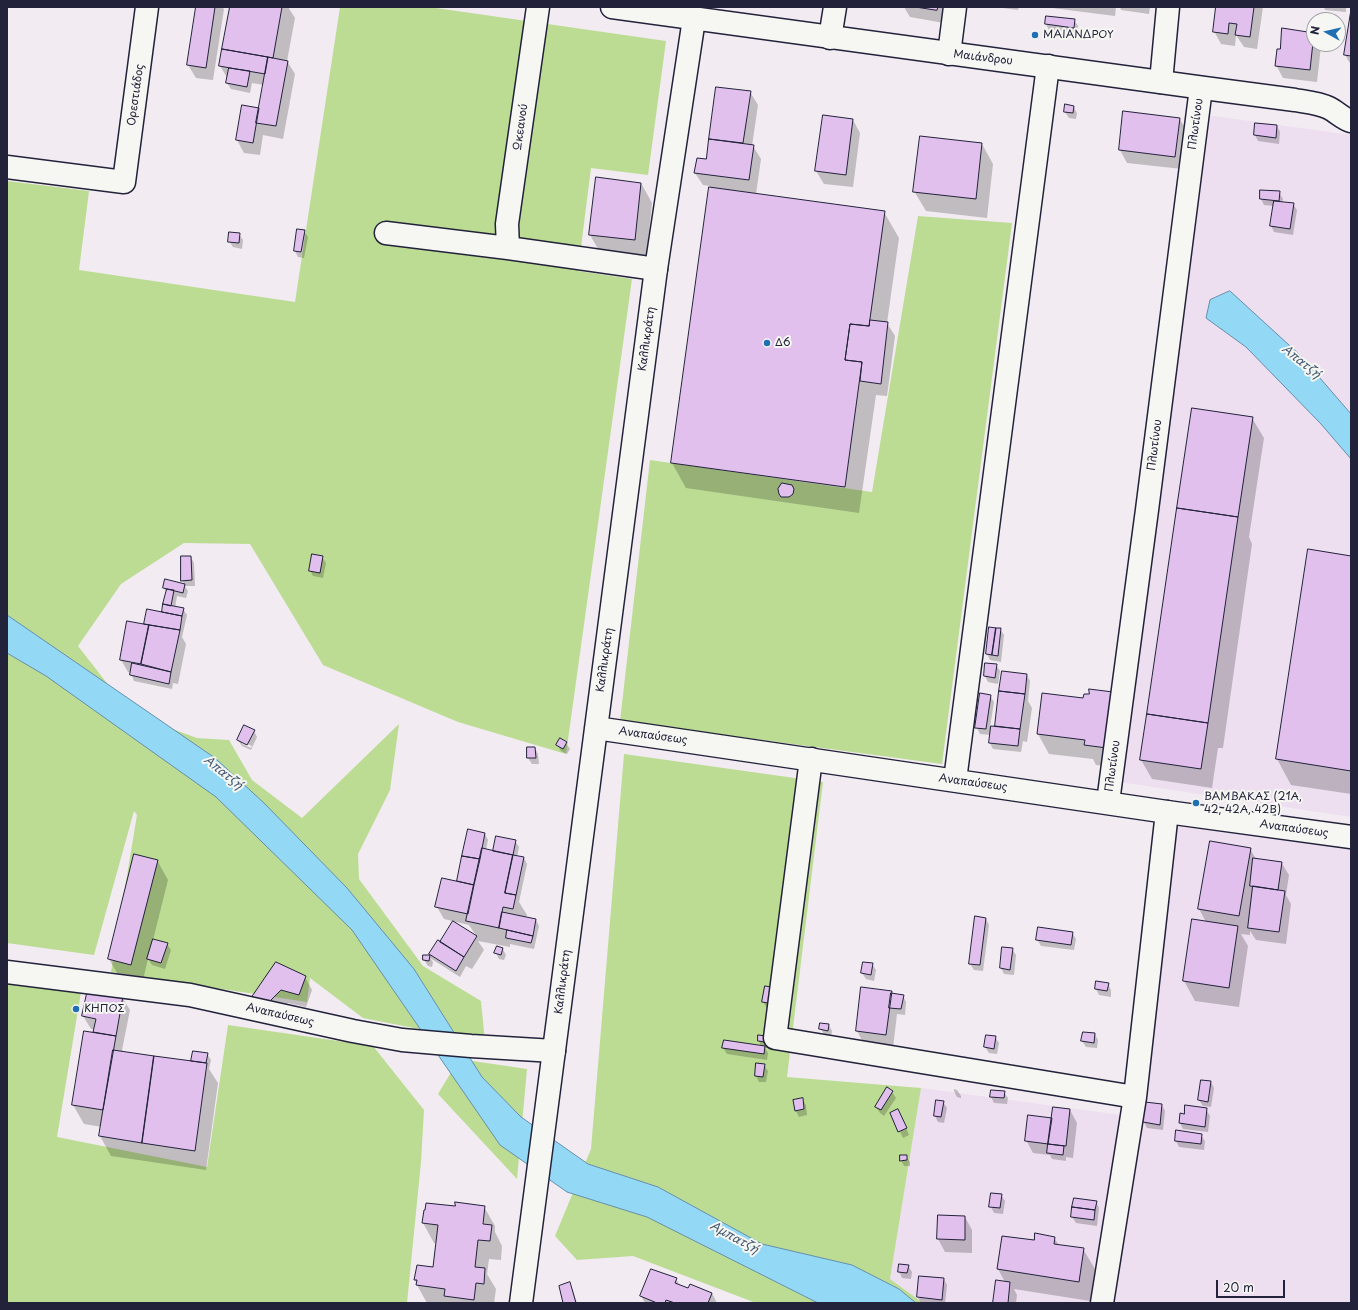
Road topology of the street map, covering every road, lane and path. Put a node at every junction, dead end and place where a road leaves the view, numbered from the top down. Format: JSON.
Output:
{"nodes":[{"id":1,"x":147,"y":7,"type":"edge"},
{"id":2,"x":538,"y":7,"type":"edge"},
{"id":3,"x":612,"y":7,"type":"edge"},
{"id":4,"x":835,"y":7,"type":"edge"},
{"id":5,"x":955,"y":7,"type":"edge"},
{"id":6,"x":1168,"y":7,"type":"edge"},
{"id":7,"x":694,"y":19,"type":"junction"},
{"id":8,"x":830,"y":38,"type":"junction"},
{"id":9,"x":949,"y":54,"type":"junction"},
{"id":10,"x":1048,"y":66,"type":"junction"},
{"id":11,"x":1161,"y":82,"type":"junction"},
{"id":12,"x":1201,"y":88,"type":"junction"},
{"id":13,"x":1351,"y":121,"type":"edge"},
{"id":14,"x":7,"y":167,"type":"edge"},
{"id":15,"x":386,"y":233,"type":"dead end"},
{"id":16,"x":508,"y":248,"type":"junction"},
{"id":17,"x":656,"y":269,"type":"junction"},
{"id":18,"x":596,"y":728,"type":"junction"},
{"id":19,"x":812,"y":759,"type":"junction"},
{"id":20,"x":955,"y":780,"type":"junction"},
{"id":21,"x":1108,"y":802,"type":"junction"},
{"id":22,"x":1168,"y":812,"type":"junction"},
{"id":23,"x":1351,"y":837,"type":"edge"},
{"id":24,"x":7,"y":972,"type":"edge"},
{"id":25,"x":554,"y":1051,"type":"junction"},
{"id":26,"x":1135,"y":1097,"type":"junction"},
{"id":27,"x":521,"y":1303,"type":"edge"},
{"id":28,"x":1102,"y":1303,"type":"edge"}],
"edges":[{"from":1,"to":14,"type":"street","name":"Ορεστιάδος"},
{"from":2,"to":16,"type":"street","name":"Ωκεανού"},
{"from":3,"to":7,"type":"street","name":"Μαιάνδρου"},
{"from":4,"to":8,"type":"street"},
{"from":5,"to":9,"type":"street"},
{"from":6,"to":11,"type":"street"},
{"from":7,"to":8,"type":"street","name":"Μαιάνδρου"},
{"from":7,"to":17,"type":"street","name":"Καλλικράτη"},
{"from":8,"to":9,"type":"street","name":"Μαιάνδρου"},
{"from":9,"to":10,"type":"street","name":"Μαιάνδρου"},
{"from":10,"to":11,"type":"street","name":"Μαιάνδρου"},
{"from":10,"to":20,"type":"street"},
{"from":11,"to":12,"type":"street","name":"Μαιάνδρου"},
{"from":12,"to":13,"type":"street","name":"Μαιάνδρου"},
{"from":12,"to":21,"type":"street","name":"Πλωτίνου"},
{"from":15,"to":16,"type":"street"},
{"from":16,"to":17,"type":"street"},
{"from":17,"to":18,"type":"street","name":"Καλλικράτη"},
{"from":18,"to":19,"type":"street","name":"Αναπαύσεως"},
{"from":18,"to":25,"type":"street","name":"Καλλικράτη"},
{"from":19,"to":20,"type":"street","name":"Αναπαύσεως"},
{"from":19,"to":26,"type":"street"},
{"from":20,"to":21,"type":"street","name":"Αναπαύσεως"},
{"from":21,"to":22,"type":"street","name":"Αναπαύσεως"},
{"from":22,"to":23,"type":"street","name":"Αναπαύσεως"},
{"from":22,"to":26,"type":"street"},
{"from":24,"to":25,"type":"street","name":"Αναπαύσεως"},
{"from":25,"to":27,"type":"street","name":"Καλλικράτη"},
{"from":26,"to":28,"type":"street"}]}
